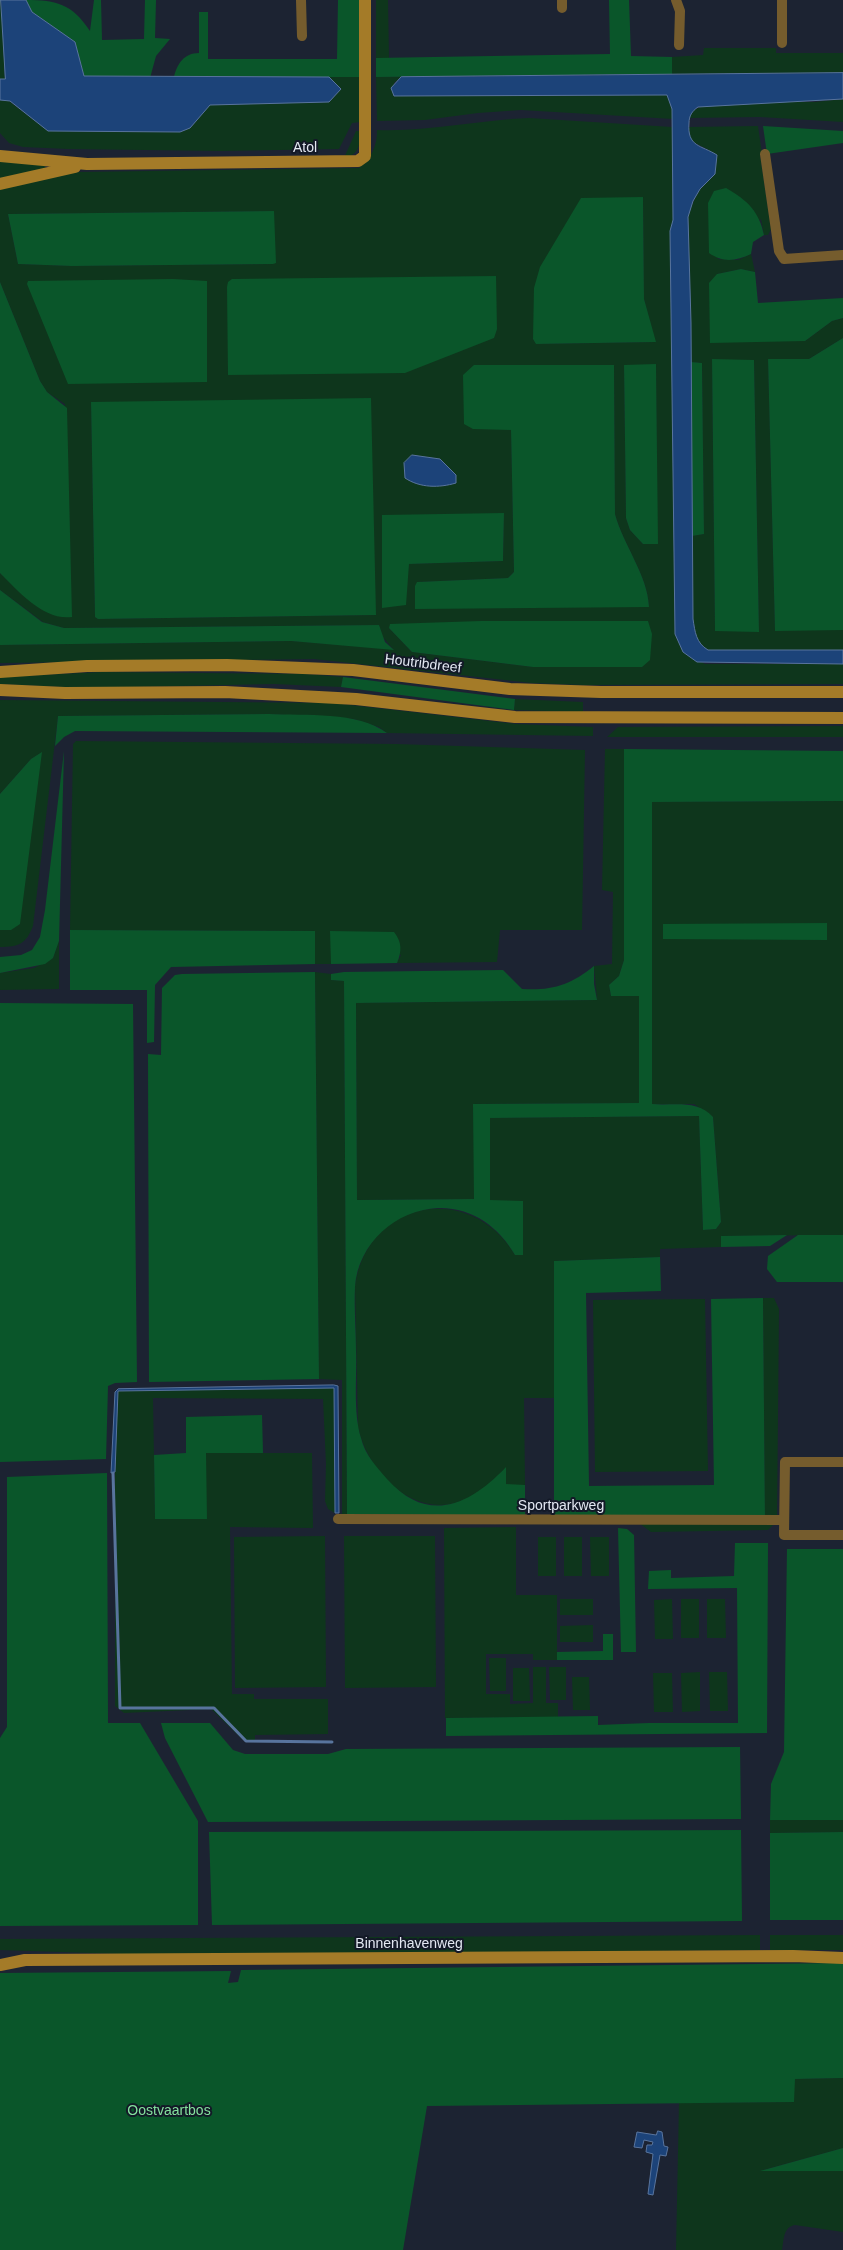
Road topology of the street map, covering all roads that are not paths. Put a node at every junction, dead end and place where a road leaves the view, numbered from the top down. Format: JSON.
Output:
{"nodes":[{"id":1,"x":301,"y":0,"type":"edge"},
{"id":2,"x":366,"y":0,"type":"edge"},
{"id":3,"x":676,"y":0,"type":"edge"},
{"id":4,"x":782,"y":0,"type":"edge"},
{"id":5,"x":302,"y":36,"type":"dead end"},
{"id":6,"x":782,"y":43,"type":"dead end"},
{"id":7,"x":679,"y":45,"type":"dead end"},
{"id":8,"x":765,"y":154,"type":"dead end"},
{"id":9,"x":0,"y":156,"type":"edge"},
{"id":10,"x":88,"y":164,"type":"junction"},
{"id":11,"x":0,"y":184,"type":"edge"},
{"id":12,"x":843,"y":255,"type":"edge"},
{"id":13,"x":2,"y":671,"type":"edge"},
{"id":14,"x":2,"y":691,"type":"edge"},
{"id":15,"x":843,"y":692,"type":"edge"},
{"id":16,"x":843,"y":718,"type":"edge"},
{"id":17,"x":843,"y":1462,"type":"edge"},
{"id":18,"x":338,"y":1519,"type":"dead end"},
{"id":19,"x":784,"y":1520,"type":"junction"},
{"id":20,"x":843,"y":1535,"type":"edge"},
{"id":21,"x":843,"y":1954,"type":"edge"},
{"id":22,"x":0,"y":1956,"type":"edge"},
{"id":23,"x":792,"y":1956,"type":"junction"},
{"id":24,"x":843,"y":1958,"type":"edge"},
{"id":25,"x":25,"y":1960,"type":"junction"},
{"id":26,"x":0,"y":1965,"type":"edge"}],
"edges":[{"from":1,"to":5,"type":"street"},
{"from":2,"to":10,"type":"main road","name":"Atol"},
{"from":3,"to":7,"type":"street"},
{"from":4,"to":6,"type":"street"},
{"from":8,"to":12,"type":"street"},
{"from":9,"to":10,"type":"main road","name":"Atol"},
{"from":10,"to":11,"type":"main road","name":"Atol"},
{"from":13,"to":15,"type":"main road","name":"Houtribdreef"},
{"from":14,"to":16,"type":"main road"},
{"from":17,"to":19,"type":"street"},
{"from":18,"to":19,"type":"street","name":"Sportparkweg"},
{"from":19,"to":20,"type":"street"},
{"from":21,"to":23,"type":"main road","name":"Binnenhavenweg"},
{"from":22,"to":25,"type":"main road","name":"Binnenhavenweg"},
{"from":23,"to":24,"type":"main road","name":"Binnenhavenweg"},
{"from":23,"to":25,"type":"main road","name":"Binnenhavenweg"},
{"from":25,"to":26,"type":"main road","name":"Binnenhavenweg"}]}
